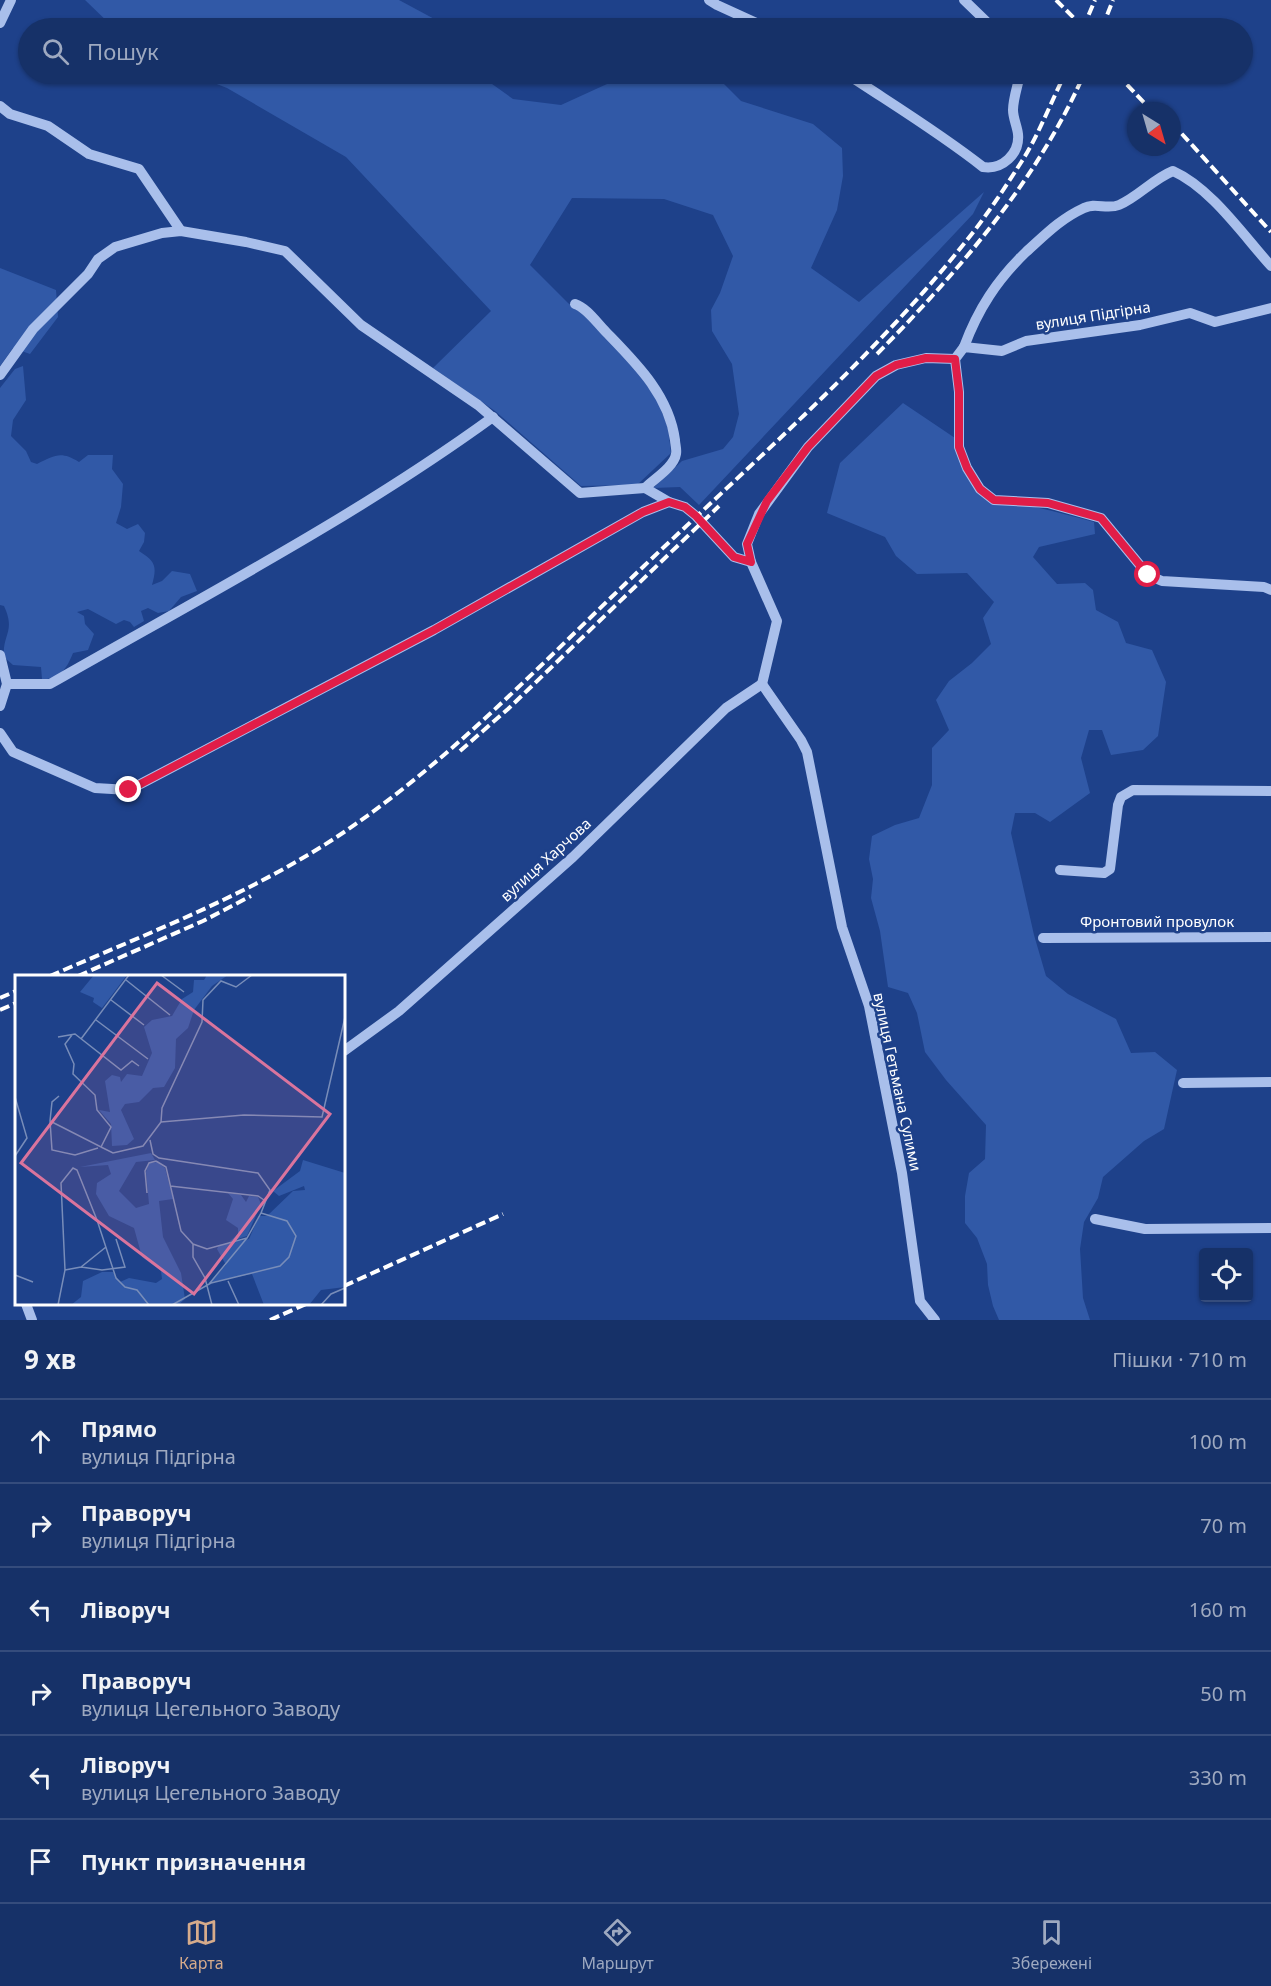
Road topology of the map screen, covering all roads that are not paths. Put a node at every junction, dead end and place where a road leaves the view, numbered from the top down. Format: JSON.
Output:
{"nodes":[{"id":1,"x":11,"y":0,"type":"edge"},
{"id":2,"x":710,"y":0,"type":"edge"},
{"id":3,"x":964,"y":0,"type":"edge"},
{"id":4,"x":745,"y":18,"type":"edge"},
{"id":5,"x":983,"y":18,"type":"edge"},
{"id":6,"x":0,"y":23,"type":"edge"},
{"id":7,"x":862,"y":84,"type":"edge"},
{"id":8,"x":1018,"y":84,"type":"edge"},
{"id":9,"x":0,"y":106,"type":"edge"},
{"id":10,"x":181,"y":231,"type":"junction"},
{"id":11,"x":1271,"y":266,"type":"edge"},
{"id":12,"x":575,"y":304,"type":"dead end"},
{"id":13,"x":1271,"y":308,"type":"edge"},
{"id":14,"x":964,"y":347,"type":"junction"},
{"id":15,"x":955,"y":359,"type":"junction"},
{"id":16,"x":0,"y":375,"type":"edge"},
{"id":17,"x":493,"y":417,"type":"junction"},
{"id":18,"x":645,"y":488,"type":"junction"},
{"id":19,"x":669,"y":502,"type":"junction"},
{"id":20,"x":751,"y":562,"type":"junction"},
{"id":21,"x":1271,"y":590,"type":"edge"},
{"id":22,"x":0,"y":655,"type":"edge"},
{"id":23,"x":7,"y":684,"type":"junction"},
{"id":24,"x":762,"y":684,"type":"junction"},
{"id":25,"x":0,"y":706,"type":"edge"},
{"id":26,"x":0,"y":733,"type":"edge"},
{"id":27,"x":1271,"y":792,"type":"edge"},
{"id":28,"x":1060,"y":870,"type":"dead end"},
{"id":29,"x":1271,"y":937,"type":"edge"},
{"id":30,"x":1043,"y":938,"type":"dead end"},
{"id":31,"x":345,"y":1050,"type":"edge"},
{"id":32,"x":1183,"y":1083,"type":"dead end"},
{"id":33,"x":1271,"y":1083,"type":"edge"},
{"id":34,"x":1095,"y":1219,"type":"dead end"},
{"id":35,"x":1271,"y":1227,"type":"edge"},
{"id":36,"x":26,"y":1305,"type":"edge"},
{"id":37,"x":32,"y":1320,"type":"edge"},
{"id":38,"x":935,"y":1320,"type":"edge"}],
"edges":[{"from":1,"to":6,"type":"street"},
{"from":2,"to":4,"type":"street"},
{"from":3,"to":5,"type":"street"},
{"from":7,"to":8,"type":"street"},
{"from":9,"to":10,"type":"street"},
{"from":10,"to":16,"type":"street"},
{"from":10,"to":17,"type":"street"},
{"from":11,"to":14,"type":"street"},
{"from":12,"to":18,"type":"street"},
{"from":13,"to":14,"type":"street","name":"вулиця Підгірна"},
{"from":14,"to":15,"type":"street"},
{"from":15,"to":20,"type":"street"},
{"from":15,"to":21,"type":"street"},
{"from":17,"to":18,"type":"street"},
{"from":17,"to":23,"type":"street"},
{"from":18,"to":19,"type":"street"},
{"from":19,"to":20,"type":"street"},
{"from":19,"to":26,"type":"street"},
{"from":20,"to":24,"type":"street"},
{"from":22,"to":23,"type":"street"},
{"from":23,"to":25,"type":"street"},
{"from":24,"to":31,"type":"street","name":"вулиця Харчова"},
{"from":24,"to":38,"type":"street","name":"вулиця Гетьмана Сулими"},
{"from":27,"to":28,"type":"street"},
{"from":29,"to":30,"type":"street","name":"Фронтовий провулок"},
{"from":32,"to":33,"type":"street"},
{"from":34,"to":35,"type":"street"},
{"from":36,"to":37,"type":"street"}]}
